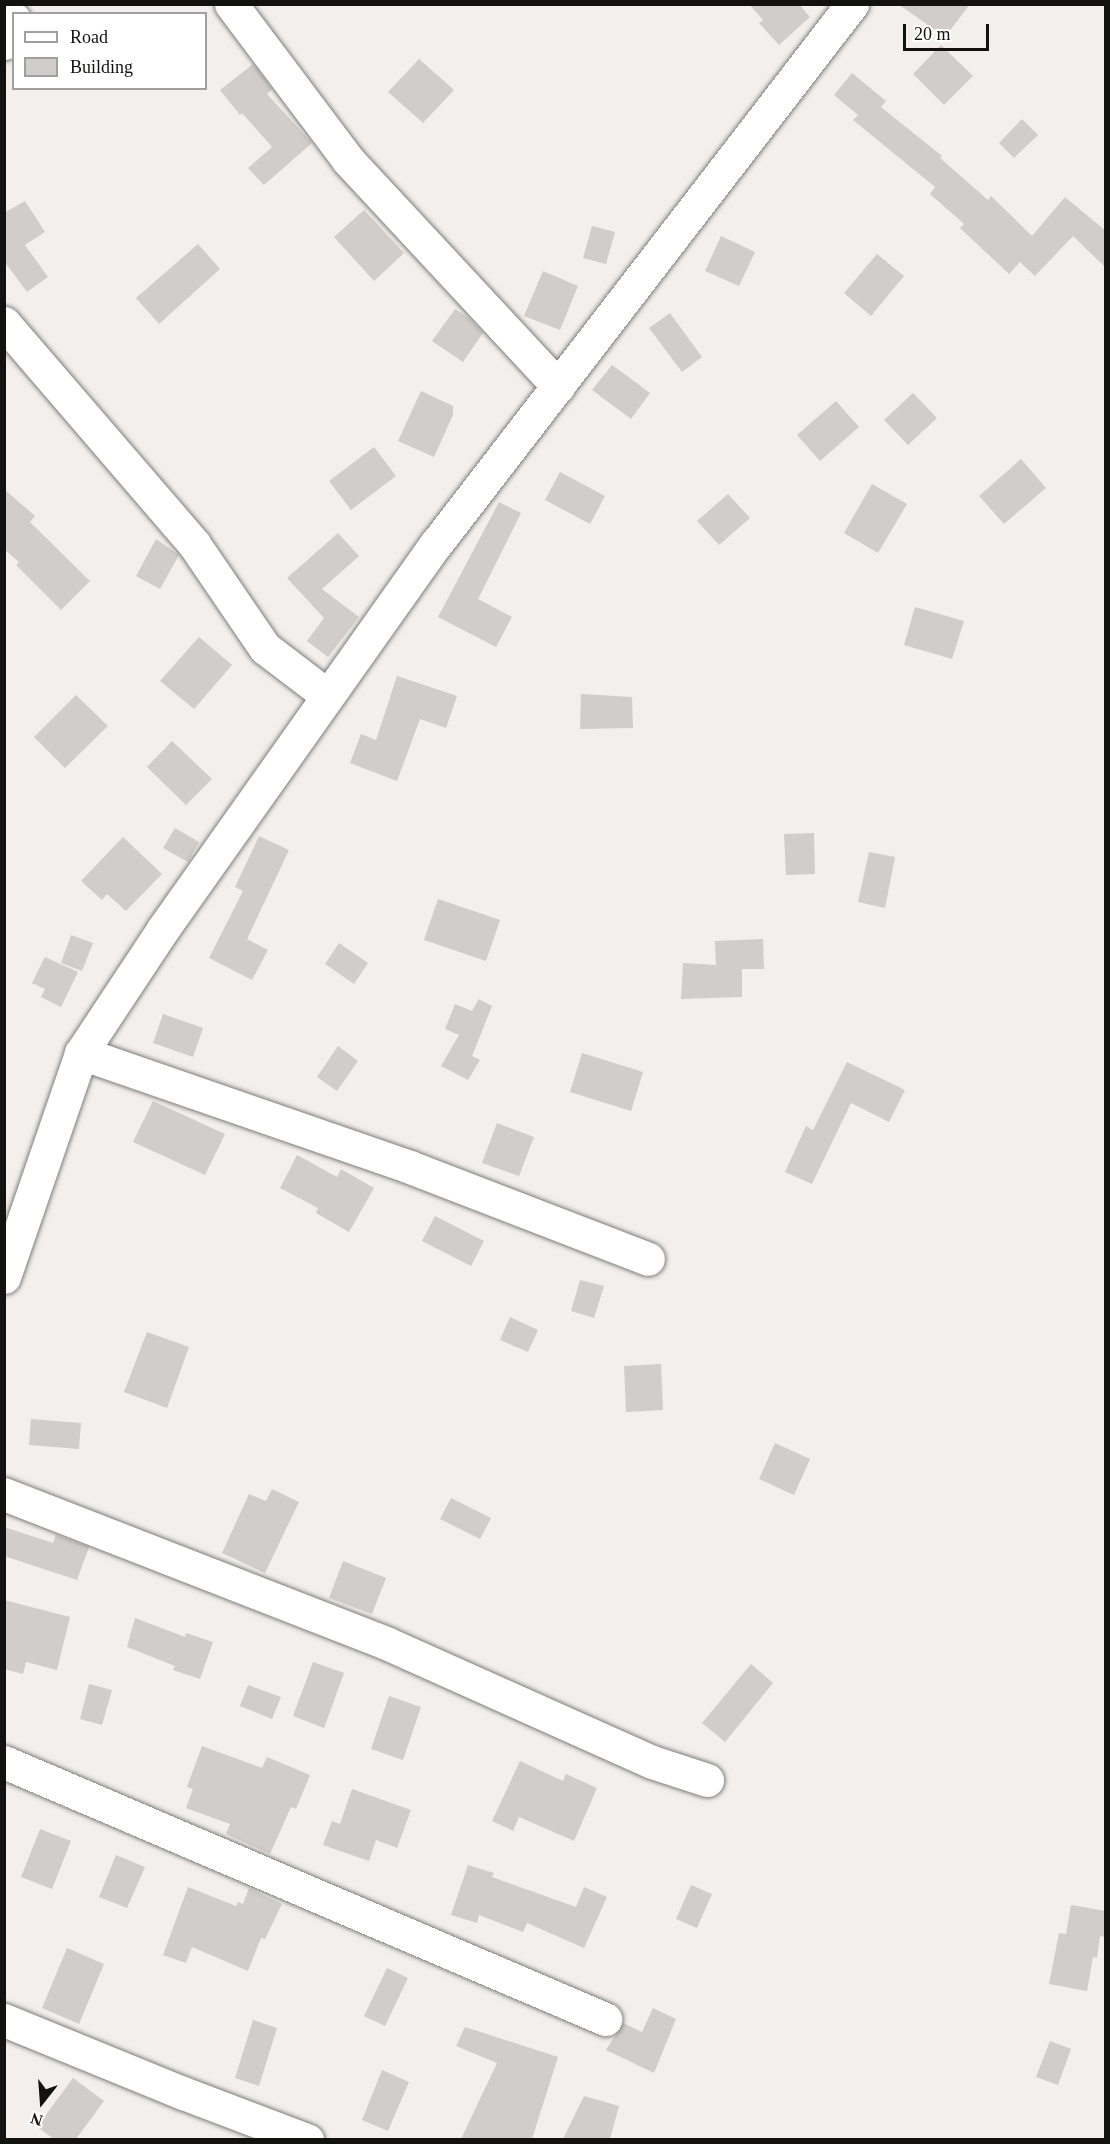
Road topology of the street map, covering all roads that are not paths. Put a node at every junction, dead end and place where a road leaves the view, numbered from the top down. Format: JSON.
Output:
{"nodes":[{"id":1,"x":231,"y":4,"type":"edge"},
{"id":2,"x":852,"y":4,"type":"edge"},
{"id":3,"x":12,"y":24,"type":"edge"},
{"id":4,"x":4,"y":43,"type":"edge"},
{"id":5,"x":4,"y":323,"type":"edge"},
{"id":6,"x":558,"y":386,"type":"junction"},
{"id":7,"x":328,"y":696,"type":"junction"},
{"id":8,"x":81,"y":1053,"type":"junction"},
{"id":9,"x":648,"y":1259,"type":"dead end"},
{"id":10,"x":4,"y":1277,"type":"edge"},
{"id":11,"x":4,"y":1494,"type":"edge"},
{"id":12,"x":4,"y":1762,"type":"edge"},
{"id":13,"x":707,"y":1780,"type":"dead end"},
{"id":14,"x":605,"y":2019,"type":"dead end"},
{"id":15,"x":4,"y":2020,"type":"edge"},
{"id":16,"x":307,"y":2139,"type":"edge"}],
"edges":[{"from":1,"to":6,"type":"street"},
{"from":2,"to":6,"type":"street"},
{"from":3,"to":4,"type":"street"},
{"from":5,"to":7,"type":"street"},
{"from":6,"to":7,"type":"street"},
{"from":7,"to":8,"type":"street"},
{"from":8,"to":9,"type":"street"},
{"from":8,"to":10,"type":"street"},
{"from":11,"to":13,"type":"street"},
{"from":12,"to":14,"type":"street"},
{"from":15,"to":16,"type":"street"}]}
